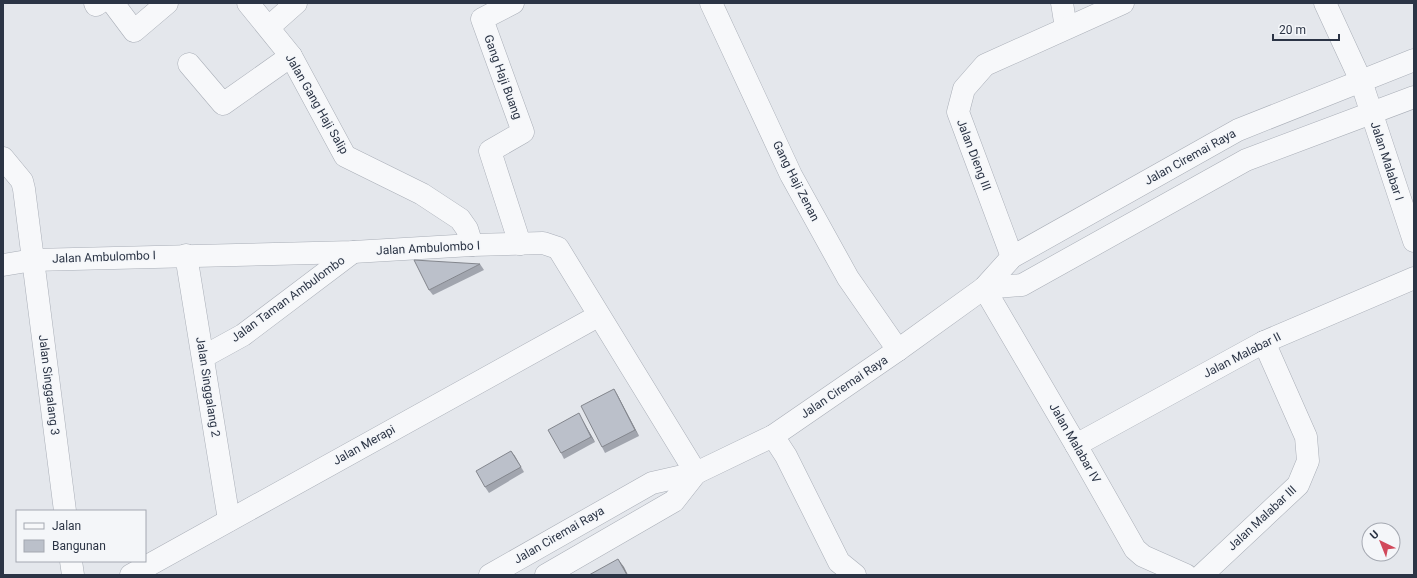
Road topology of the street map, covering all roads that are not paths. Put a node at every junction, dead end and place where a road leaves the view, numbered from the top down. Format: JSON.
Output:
{"nodes":[{"id":1,"x":95,"y":3,"type":"edge"},
{"id":2,"x":99,"y":3,"type":"edge"},
{"id":3,"x":113,"y":3,"type":"edge"},
{"id":4,"x":167,"y":3,"type":"edge"},
{"id":5,"x":248,"y":3,"type":"edge"},
{"id":6,"x":296,"y":3,"type":"edge"},
{"id":7,"x":513,"y":3,"type":"edge"},
{"id":8,"x":711,"y":3,"type":"edge"},
{"id":9,"x":1062,"y":3,"type":"edge"},
{"id":10,"x":1122,"y":3,"type":"edge"},
{"id":11,"x":1325,"y":3,"type":"edge"},
{"id":12,"x":269,"y":27,"type":"junction"},
{"id":13,"x":1066,"y":28,"type":"junction"},
{"id":14,"x":291,"y":56,"type":"junction"},
{"id":15,"x":1414,"y":60,"type":"edge"},
{"id":16,"x":189,"y":64,"type":"dead end"},
{"id":17,"x":1361,"y":81,"type":"junction"},
{"id":18,"x":1414,"y":97,"type":"edge"},
{"id":19,"x":1371,"y":113,"type":"junction"},
{"id":20,"x":1196,"y":154,"type":"junction"},
{"id":21,"x":3,"y":158,"type":"edge"},
{"id":22,"x":1207,"y":181,"type":"junction"},
{"id":23,"x":1414,"y":241,"type":"edge"},
{"id":24,"x":520,"y":244,"type":"junction"},
{"id":25,"x":472,"y":245,"type":"junction"},
{"id":26,"x":353,"y":252,"type":"junction"},
{"id":27,"x":186,"y":255,"type":"junction"},
{"id":28,"x":1012,"y":256,"type":"junction"},
{"id":29,"x":33,"y":260,"type":"junction"},
{"id":30,"x":3,"y":264,"type":"edge"},
{"id":31,"x":1414,"y":278,"type":"edge"},
{"id":32,"x":984,"y":288,"type":"junction"},
{"id":33,"x":598,"y":316,"type":"junction"},
{"id":34,"x":1264,"y":342,"type":"junction"},
{"id":35,"x":898,"y":350,"type":"junction"},
{"id":36,"x":203,"y":357,"type":"junction"},
{"id":37,"x":773,"y":436,"type":"junction"},
{"id":38,"x":1076,"y":445,"type":"junction"},
{"id":39,"x":696,"y":473,"type":"junction"},
{"id":40,"x":65,"y":510,"type":"edge"},
{"id":41,"x":229,"y":520,"type":"junction"},
{"id":42,"x":71,"y":562,"type":"edge"},
{"id":43,"x":73,"y":575,"type":"edge"},
{"id":44,"x":131,"y":575,"type":"edge"},
{"id":45,"x":490,"y":575,"type":"edge"},
{"id":46,"x":546,"y":575,"type":"edge"},
{"id":47,"x":855,"y":575,"type":"edge"},
{"id":48,"x":1186,"y":575,"type":"edge"},
{"id":49,"x":1202,"y":575,"type":"edge"}],
"edges":[{"from":1,"to":2,"type":"street"},
{"from":3,"to":4,"type":"street"},
{"from":5,"to":12,"type":"street","name":"Jalan Gang Haji Salip"},
{"from":6,"to":12,"type":"street"},
{"from":7,"to":24,"type":"street","name":"Gang Haji Buang"},
{"from":8,"to":35,"type":"street","name":"Gang Haji Zenan"},
{"from":9,"to":13,"type":"street"},
{"from":10,"to":13,"type":"street","name":"Jalan Dieng III"},
{"from":11,"to":17,"type":"street","name":"Jalan Malabar I"},
{"from":12,"to":14,"type":"street","name":"Jalan Gang Haji Salip"},
{"from":13,"to":28,"type":"street","name":"Jalan Dieng III"},
{"from":14,"to":16,"type":"street"},
{"from":14,"to":25,"type":"street","name":"Jalan Gang Haji Salip"},
{"from":15,"to":17,"type":"street","name":"Jalan Ciremai Raya"},
{"from":17,"to":19,"type":"street","name":"Jalan Malabar I"},
{"from":17,"to":20,"type":"street","name":"Jalan Ciremai Raya"},
{"from":18,"to":19,"type":"street"},
{"from":19,"to":22,"type":"street"},
{"from":19,"to":23,"type":"street","name":"Jalan Malabar I"},
{"from":20,"to":22,"type":"street"},
{"from":20,"to":28,"type":"street","name":"Jalan Ciremai Raya"},
{"from":21,"to":29,"type":"street"},
{"from":22,"to":32,"type":"street"},
{"from":24,"to":25,"type":"street","name":"Jalan Ambulombo I"},
{"from":24,"to":33,"type":"street","name":"Jalan Ambulombo I"},
{"from":25,"to":26,"type":"street","name":"Jalan Ambulombo I"},
{"from":26,"to":27,"type":"street","name":"Jalan Ambulombo I"},
{"from":26,"to":36,"type":"street","name":"Jalan Taman Ambulombo"},
{"from":27,"to":29,"type":"street","name":"Jalan Ambulombo I"},
{"from":27,"to":36,"type":"street","name":"Jalan Singgalang 2"},
{"from":28,"to":32,"type":"street","name":"Jalan Ciremai Raya"},
{"from":29,"to":30,"type":"street","name":"Jalan Ambulombo I"},
{"from":29,"to":40,"type":"street","name":"Jalan Singgalang 3"},
{"from":31,"to":34,"type":"street","name":"Jalan Malabar II"},
{"from":32,"to":35,"type":"street","name":"Jalan Ciremai Raya"},
{"from":32,"to":38,"type":"street","name":"Jalan Malabar IV"},
{"from":33,"to":39,"type":"street","name":"Jalan Ambulombo I"},
{"from":33,"to":41,"type":"street","name":"Jalan Merapi"},
{"from":34,"to":38,"type":"street","name":"Jalan Malabar II"},
{"from":34,"to":49,"type":"street","name":"Jalan Malabar III"},
{"from":35,"to":37,"type":"street","name":"Jalan Ciremai Raya"},
{"from":36,"to":41,"type":"street","name":"Jalan Singgalang 2"},
{"from":37,"to":39,"type":"street","name":"Jalan Ciremai Raya"},
{"from":37,"to":47,"type":"street"},
{"from":38,"to":48,"type":"street","name":"Jalan Malabar IV"},
{"from":39,"to":45,"type":"street","name":"Jalan Ciremai Raya"},
{"from":39,"to":46,"type":"street","name":"Jalan Ciremai Raya"},
{"from":41,"to":44,"type":"street","name":"Jalan Merapi"},
{"from":42,"to":43,"type":"street"}]}
